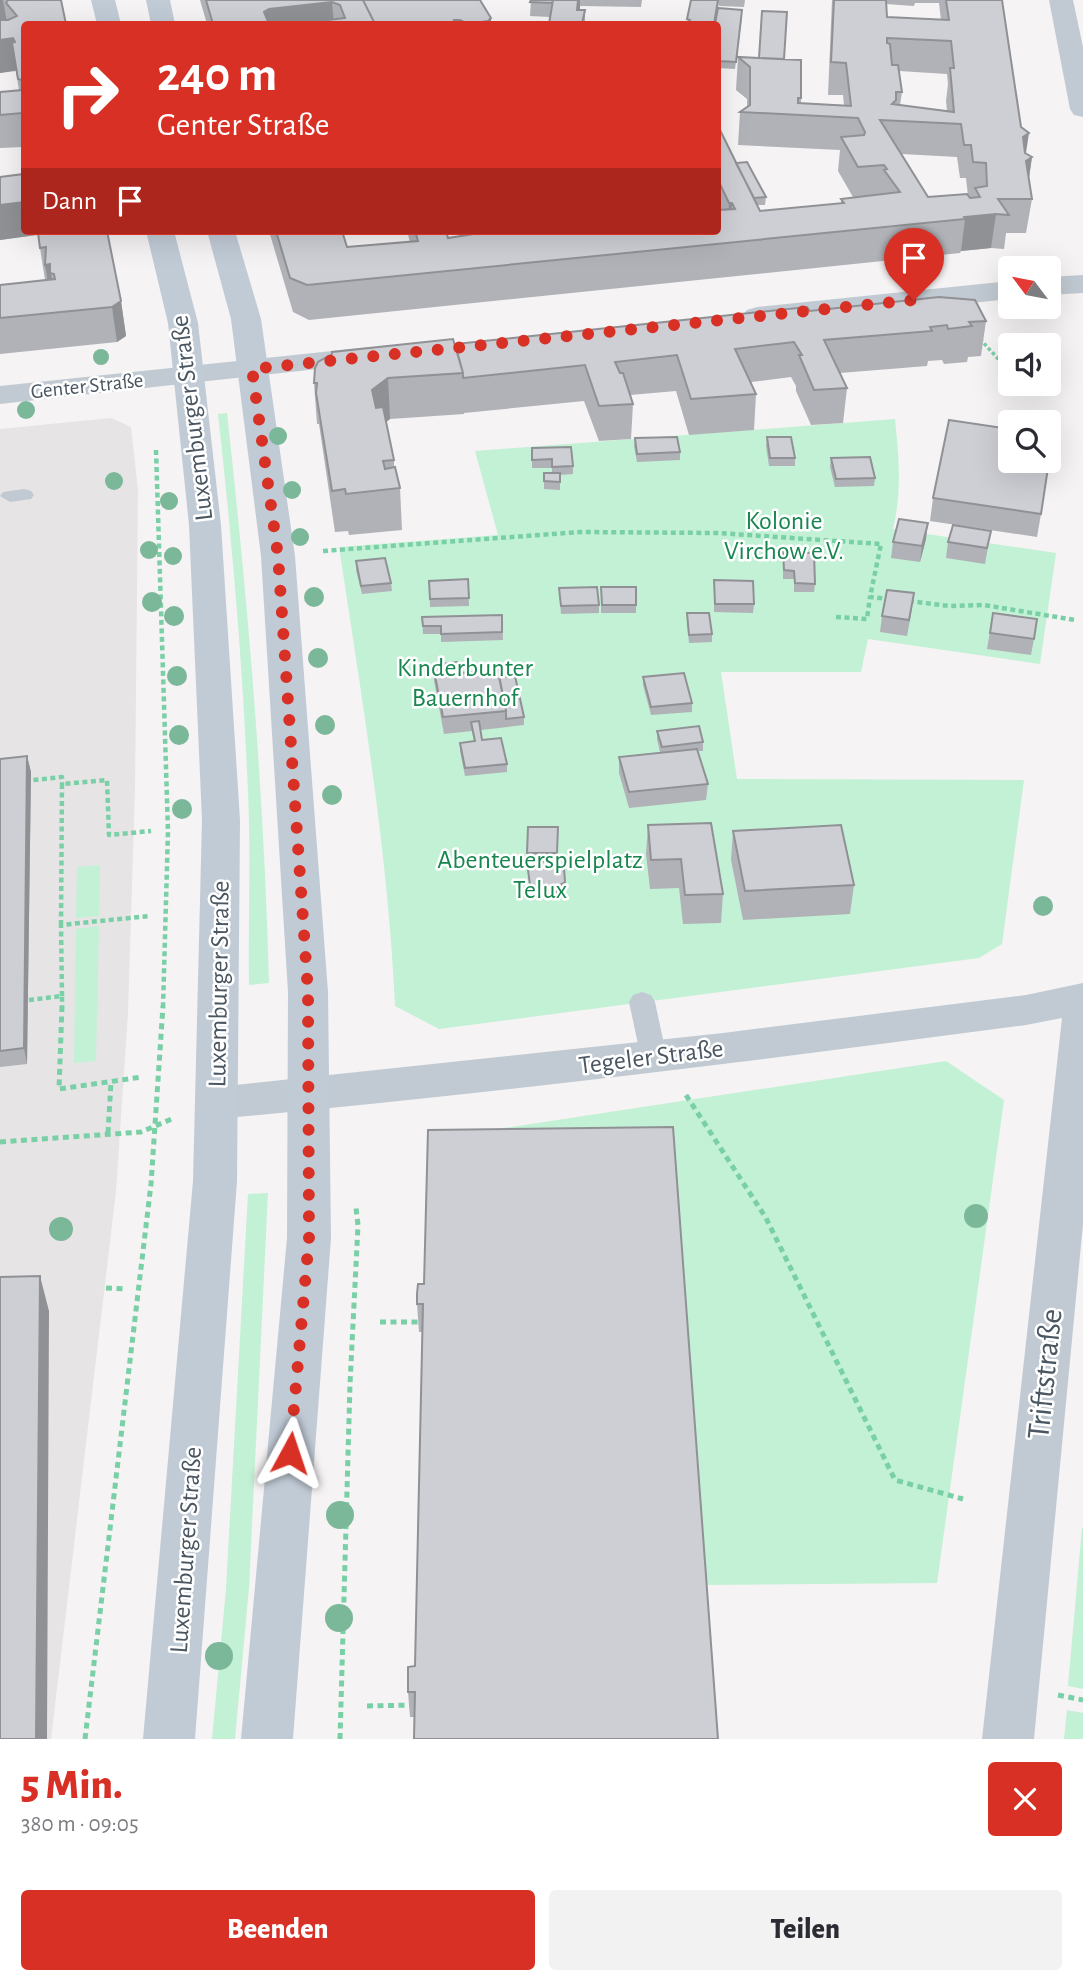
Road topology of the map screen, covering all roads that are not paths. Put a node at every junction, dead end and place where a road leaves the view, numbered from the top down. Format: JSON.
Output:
{"nodes":[{"id":1,"x":103,"y":0,"type":"edge"},
{"id":2,"x":158,"y":0,"type":"edge"},
{"id":3,"x":1061,"y":0,"type":"edge"},
{"id":4,"x":108,"y":21,"type":"edge"},
{"id":5,"x":162,"y":21,"type":"edge"},
{"id":6,"x":1078,"y":58,"type":"edge"},
{"id":7,"x":1083,"y":109,"type":"edge"},
{"id":8,"x":161,"y":235,"type":"edge"},
{"id":9,"x":222,"y":235,"type":"edge"},
{"id":10,"x":1083,"y":284,"type":"edge"},
{"id":11,"x":1061,"y":285,"type":"edge"},
{"id":12,"x":998,"y":291,"type":"edge"},
{"id":13,"x":726,"y":319,"type":"edge"},
{"id":14,"x":403,"y":352,"type":"edge"},
{"id":15,"x":252,"y":369,"type":"junction"},
{"id":16,"x":187,"y":376,"type":"junction"},
{"id":17,"x":0,"y":395,"type":"edge"},
{"id":18,"x":1083,"y":998,"type":"edge"},
{"id":19,"x":642,"y":1002,"type":"dead end"},
{"id":20,"x":1083,"y":1009,"type":"edge"},
{"id":21,"x":654,"y":1058,"type":"junction"},
{"id":22,"x":309,"y":1094,"type":"junction"},
{"id":23,"x":217,"y":1103,"type":"junction"},
{"id":24,"x":169,"y":1739,"type":"edge"},
{"id":25,"x":267,"y":1739,"type":"edge"},
{"id":26,"x":1008,"y":1739,"type":"edge"}],
"edges":[{"from":1,"to":4,"type":"main road"},
{"from":2,"to":5,"type":"main road"},
{"from":3,"to":6,"type":"street"},
{"from":6,"to":7,"type":"street"},
{"from":8,"to":16,"type":"main road","name":"Luxemburger Straße"},
{"from":9,"to":15,"type":"main road"},
{"from":10,"to":11,"type":"street"},
{"from":12,"to":13,"type":"street"},
{"from":14,"to":15,"type":"street","name":"Genter Straße"},
{"from":15,"to":16,"type":"street","name":"Genter Straße"},
{"from":15,"to":22,"type":"main road"},
{"from":16,"to":17,"type":"street","name":"Genter Straße"},
{"from":16,"to":23,"type":"main road","name":"Luxemburger Straße"},
{"from":18,"to":21,"type":"street","name":"Tegeler Straße"},
{"from":19,"to":21,"type":"lane"},
{"from":20,"to":26,"type":"street","name":"Triftstraße"},
{"from":21,"to":22,"type":"street","name":"Tegeler Straße"},
{"from":22,"to":23,"type":"street","name":"Tegeler Straße"},
{"from":22,"to":25,"type":"main road"},
{"from":23,"to":24,"type":"main road","name":"Luxemburger Straße"}]}
